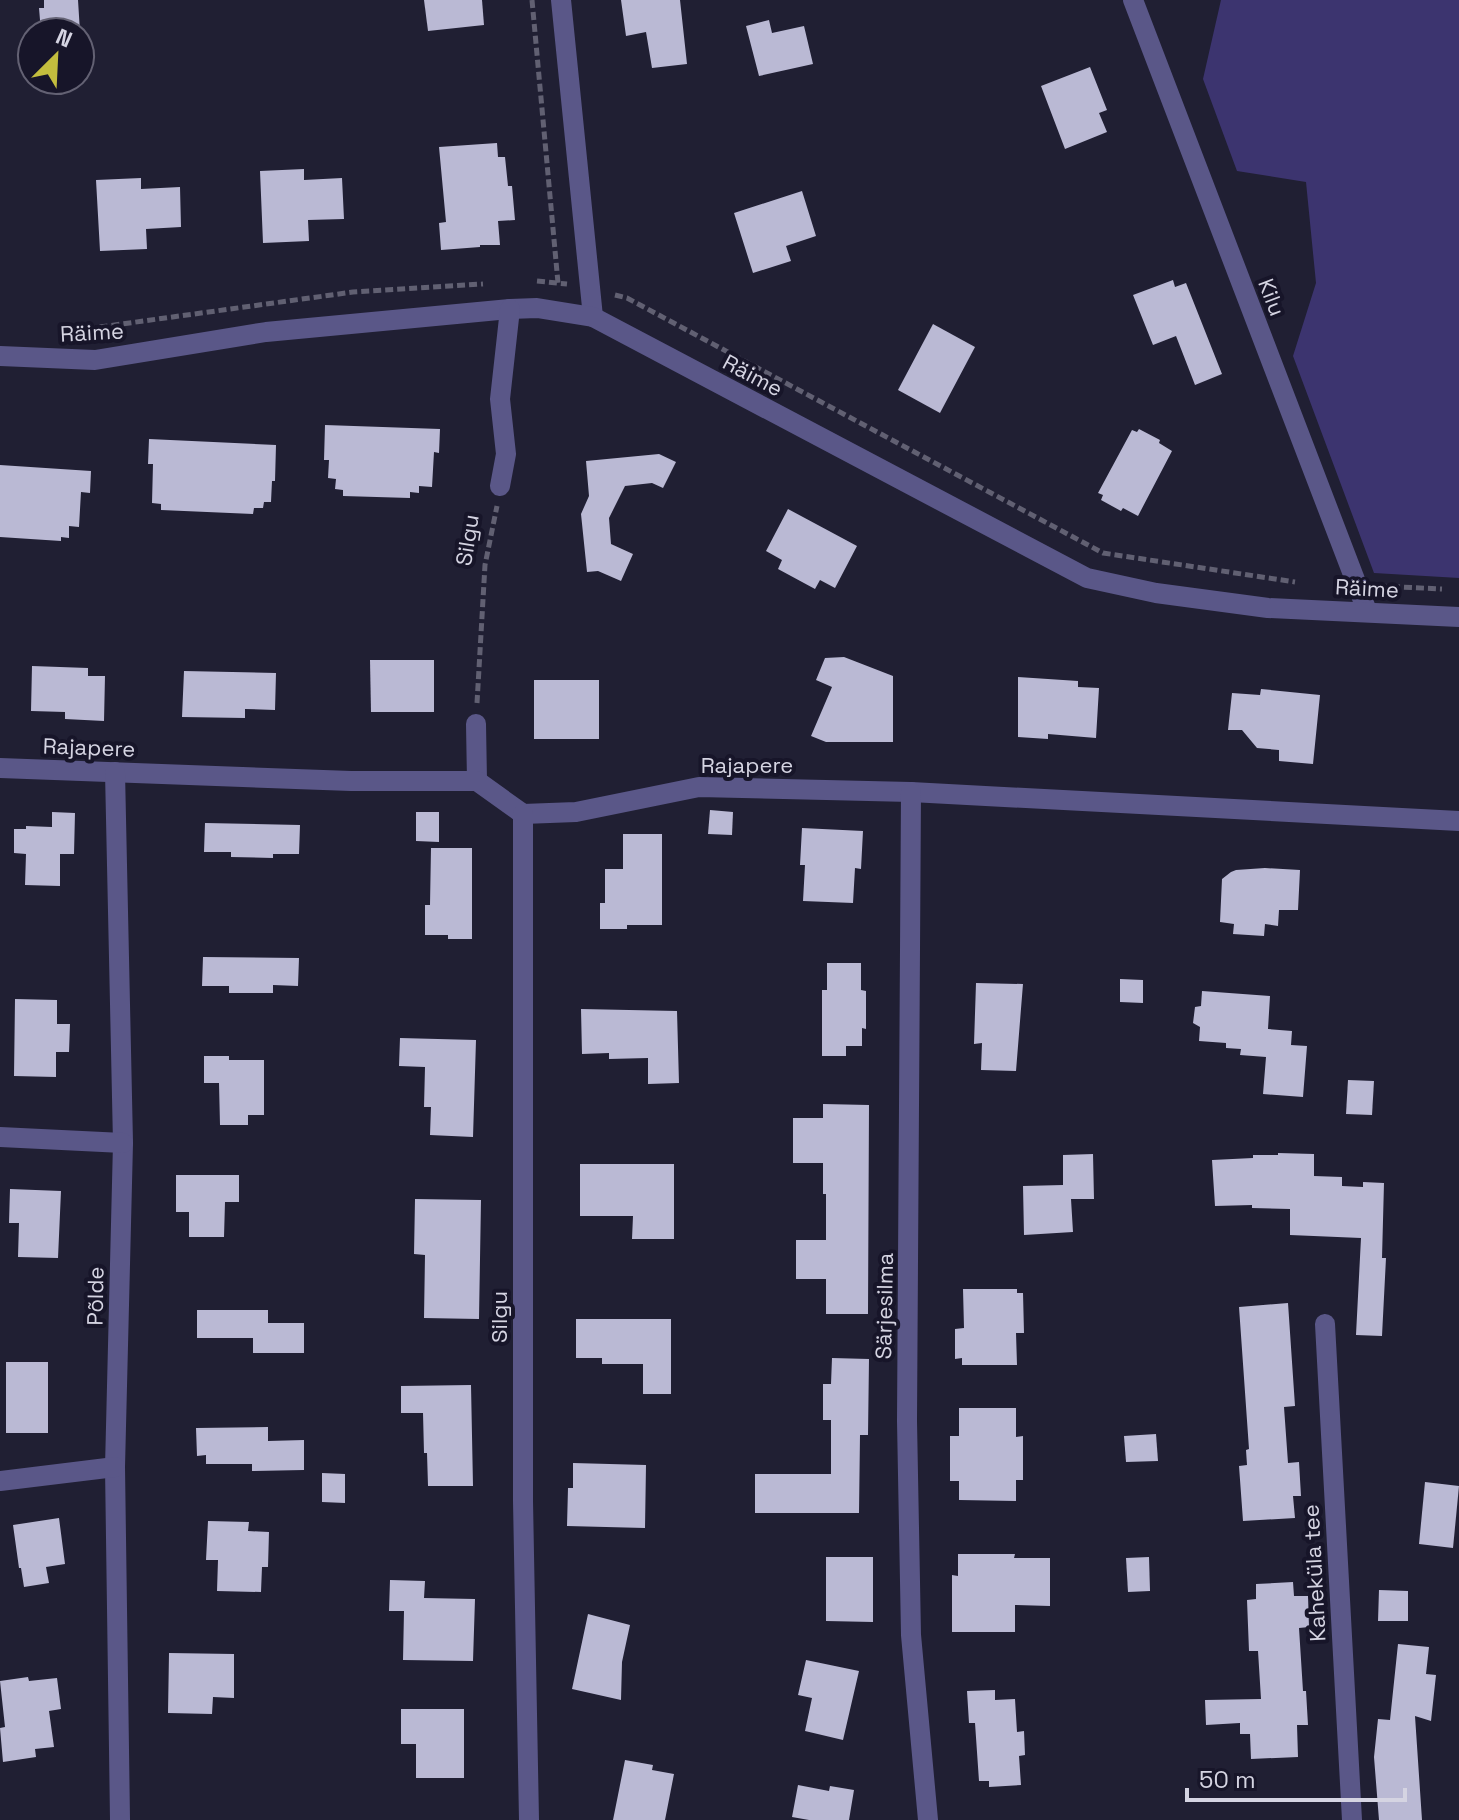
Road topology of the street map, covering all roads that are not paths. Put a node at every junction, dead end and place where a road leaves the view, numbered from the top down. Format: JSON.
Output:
{"nodes":[{"id":1,"x":561,"y":0,"type":"edge"},
{"id":2,"x":1133,"y":0,"type":"edge"},
{"id":3,"x":510,"y":309,"type":"junction"},
{"id":4,"x":593,"y":317,"type":"junction"},
{"id":5,"x":0,"y":356,"type":"edge"},
{"id":6,"x":500,"y":486,"type":"road end"},
{"id":7,"x":1367,"y":611,"type":"junction"},
{"id":8,"x":1459,"y":617,"type":"edge"},
{"id":9,"x":476,"y":724,"type":"road end"},
{"id":10,"x":0,"y":768,"type":"edge"},
{"id":11,"x":115,"y":772,"type":"junction"},
{"id":12,"x":477,"y":781,"type":"junction"},
{"id":13,"x":911,"y":792,"type":"junction"},
{"id":14,"x":523,"y":814,"type":"junction"},
{"id":15,"x":1459,"y":821,"type":"edge"},
{"id":16,"x":0,"y":1137,"type":"edge"},
{"id":17,"x":123,"y":1143,"type":"junction"},
{"id":18,"x":1325,"y":1324,"type":"dead end"},
{"id":19,"x":115,"y":1467,"type":"junction"},
{"id":20,"x":0,"y":1481,"type":"edge"},
{"id":21,"x":120,"y":1820,"type":"edge"},
{"id":22,"x":529,"y":1820,"type":"edge"},
{"id":23,"x":928,"y":1820,"type":"edge"},
{"id":24,"x":1352,"y":1820,"type":"edge"}],
"edges":[{"from":1,"to":4,"type":"street"},
{"from":2,"to":7,"type":"street","name":"Kilu"},
{"from":3,"to":4,"type":"street","name":"Räime"},
{"from":3,"to":5,"type":"street","name":"Räime"},
{"from":3,"to":6,"type":"street"},
{"from":4,"to":7,"type":"street","name":"Räime"},
{"from":7,"to":8,"type":"street","name":"Räime"},
{"from":9,"to":12,"type":"street"},
{"from":10,"to":11,"type":"street","name":"Rajapere"},
{"from":11,"to":12,"type":"street","name":"Rajapere"},
{"from":11,"to":17,"type":"street","name":"Põlde"},
{"from":12,"to":14,"type":"street"},
{"from":13,"to":14,"type":"street","name":"Rajapere"},
{"from":13,"to":15,"type":"street","name":"Rajapere"},
{"from":13,"to":23,"type":"street","name":"Särjesilma"},
{"from":14,"to":22,"type":"street","name":"Silgu"},
{"from":16,"to":17,"type":"street"},
{"from":17,"to":19,"type":"street","name":"Põlde"},
{"from":18,"to":24,"type":"street","name":"Kaheküla tee"},
{"from":19,"to":20,"type":"street"},
{"from":19,"to":21,"type":"street","name":"Põlde"}]}
